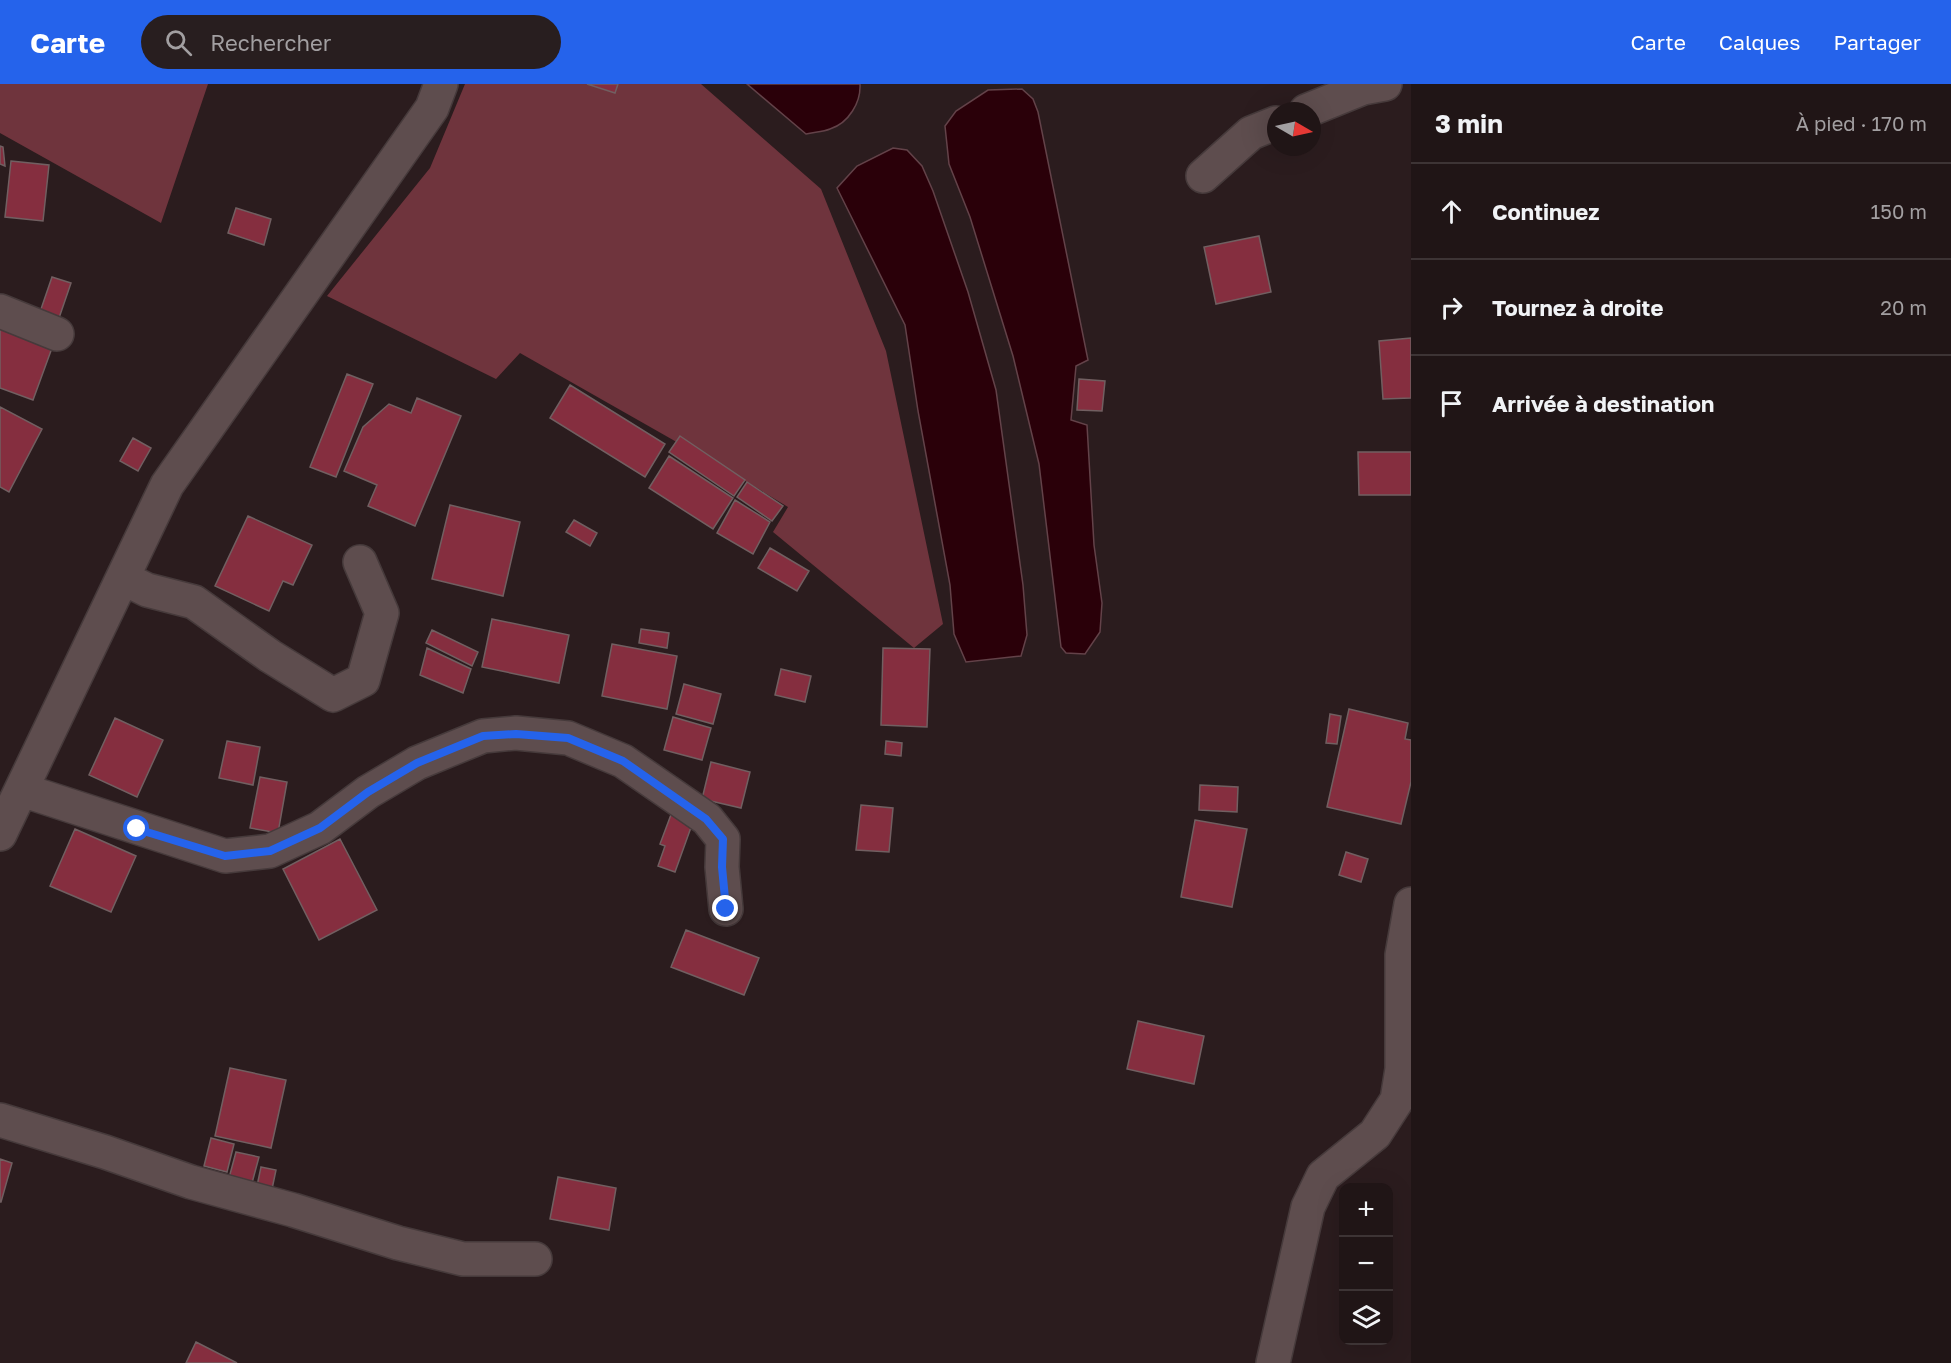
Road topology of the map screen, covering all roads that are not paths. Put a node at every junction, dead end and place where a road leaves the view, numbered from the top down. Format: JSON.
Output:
{"nodes":[{"id":1,"x":441,"y":84,"type":"edge"},
{"id":2,"x":1385,"y":84,"type":"edge"},
{"id":3,"x":1321,"y":105,"type":"edge"},
{"id":4,"x":1267,"y":127,"type":"edge"},
{"id":5,"x":1203,"y":176,"type":"dead end"},
{"id":6,"x":0,"y":311,"type":"edge"},
{"id":7,"x":57,"y":334,"type":"dead end"},
{"id":8,"x":360,"y":562,"type":"dead end"},
{"id":9,"x":123,"y":578,"type":"junction"},
{"id":10,"x":21,"y":790,"type":"junction"},
{"id":11,"x":0,"y":834,"type":"edge"},
{"id":12,"x":1411,"y":904,"type":"edge"},
{"id":13,"x":726,"y":909,"type":"dead end"},
{"id":14,"x":0,"y":1120,"type":"edge"},
{"id":15,"x":535,"y":1259,"type":"dead end"},
{"id":16,"x":1272,"y":1363,"type":"edge"}],
"edges":[{"from":1,"to":9,"type":"street"},
{"from":2,"to":3,"type":"street"},
{"from":4,"to":5,"type":"street"},
{"from":6,"to":7,"type":"street"},
{"from":8,"to":9,"type":"street"},
{"from":9,"to":10,"type":"street"},
{"from":10,"to":11,"type":"street"},
{"from":10,"to":13,"type":"street"},
{"from":12,"to":16,"type":"street"},
{"from":14,"to":15,"type":"street"}]}
